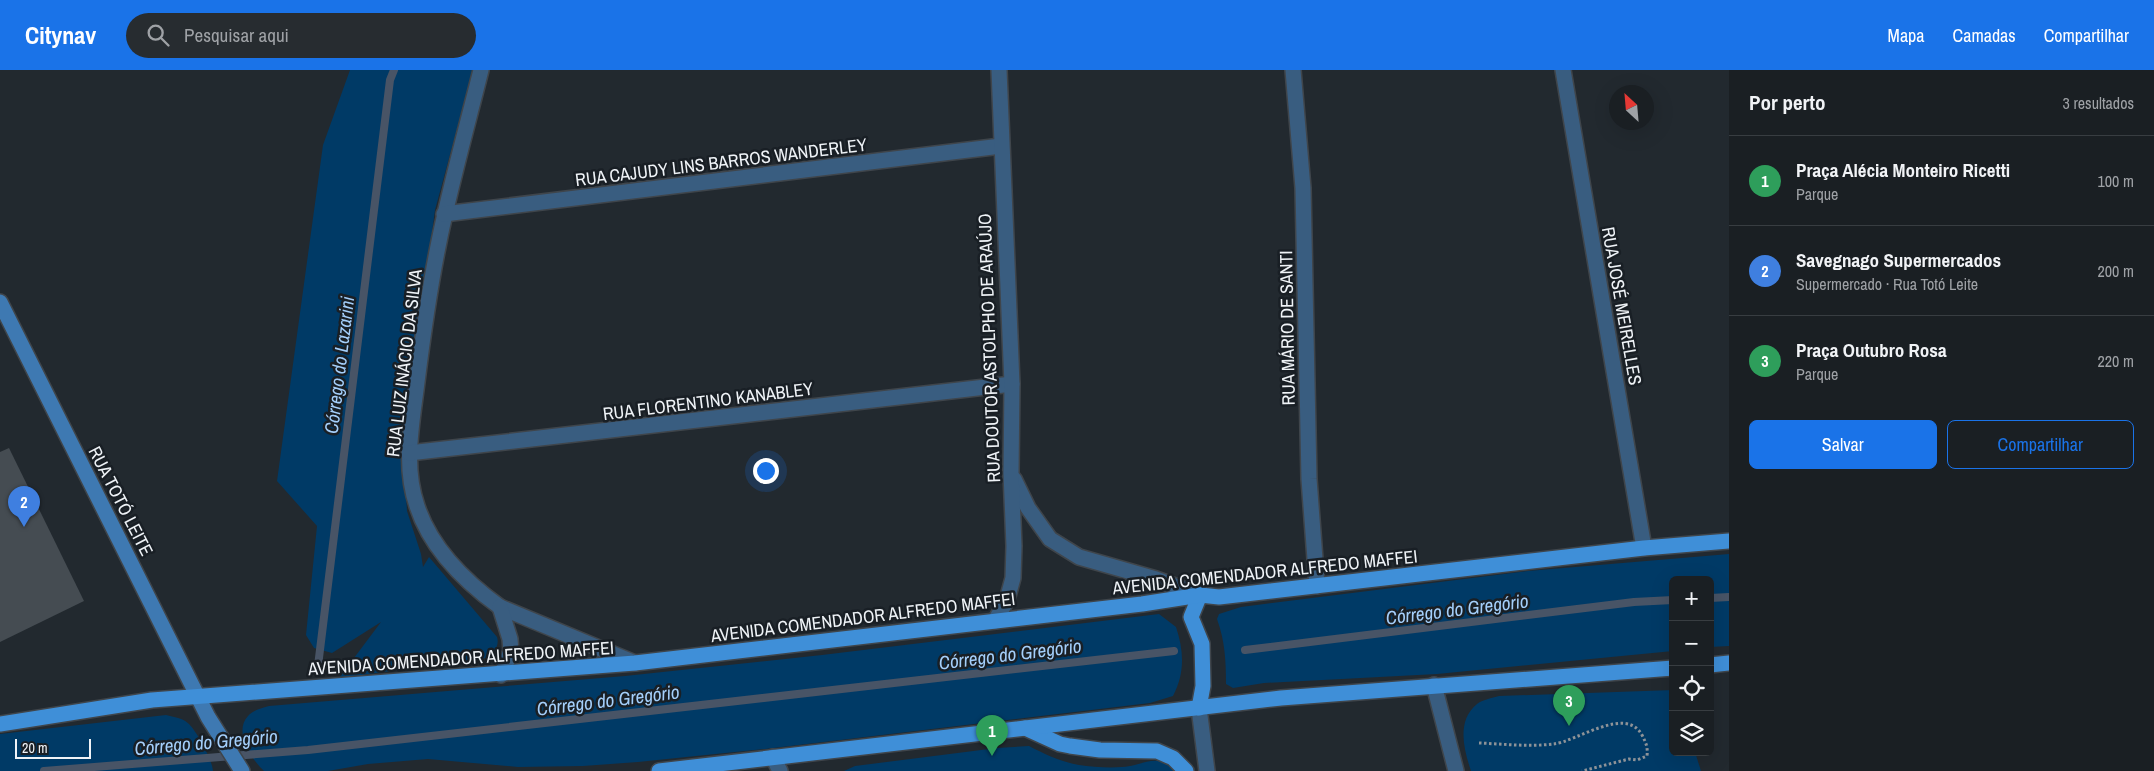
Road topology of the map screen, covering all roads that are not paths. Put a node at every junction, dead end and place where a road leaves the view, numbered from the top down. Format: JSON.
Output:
{"nodes":[{"id":1,"x":481,"y":70,"type":"edge"},
{"id":2,"x":999,"y":70,"type":"edge"},
{"id":3,"x":1293,"y":70,"type":"edge"},
{"id":4,"x":1562,"y":70,"type":"edge"},
{"id":5,"x":1001,"y":146,"type":"junction"},
{"id":6,"x":444,"y":214,"type":"junction"},
{"id":7,"x":0,"y":302,"type":"edge"},
{"id":8,"x":1012,"y":384,"type":"junction"},
{"id":9,"x":409,"y":453,"type":"junction"},
{"id":10,"x":1011,"y":473,"type":"junction"},
{"id":11,"x":1729,"y":540,"type":"edge"},
{"id":12,"x":1644,"y":548,"type":"junction"},
{"id":13,"x":1317,"y":586,"type":"junction"},
{"id":14,"x":1200,"y":595,"type":"junction"},
{"id":15,"x":500,"y":607,"type":"junction"},
{"id":16,"x":995,"y":621,"type":"junction"},
{"id":17,"x":636,"y":663,"type":"junction"},
{"id":18,"x":1729,"y":663,"type":"edge"},
{"id":19,"x":1714,"y":665,"type":"edge"},
{"id":20,"x":1669,"y":668,"type":"edge"},
{"id":21,"x":501,"y":675,"type":"junction"},
{"id":22,"x":1434,"y":685,"type":"junction"},
{"id":23,"x":198,"y":697,"type":"junction"},
{"id":24,"x":1200,"y":708,"type":"junction"},
{"id":25,"x":0,"y":724,"type":"edge"},
{"id":26,"x":1024,"y":727,"type":"junction"},
{"id":27,"x":773,"y":757,"type":"junction"},
{"id":28,"x":242,"y":771,"type":"edge"},
{"id":29,"x":660,"y":771,"type":"edge"},
{"id":30,"x":780,"y":771,"type":"edge"},
{"id":31,"x":1186,"y":771,"type":"edge"},
{"id":32,"x":1207,"y":771,"type":"edge"},
{"id":33,"x":1456,"y":771,"type":"edge"}],
"edges":[{"from":1,"to":6,"type":"street","name":"RUA LUIZ INÁCIO DA SILVA"},
{"from":2,"to":5,"type":"street","name":"RUA DOUTOR ASTOLPHO DE ARAÚJO"},
{"from":3,"to":13,"type":"street","name":"RUA MÁRIO DE SANTI"},
{"from":4,"to":12,"type":"street","name":"RUA JOSÉ MEIRELLES"},
{"from":5,"to":6,"type":"street","name":"RUA CAJUDY LINS BARROS WANDERLEY"},
{"from":5,"to":8,"type":"street","name":"RUA DOUTOR ASTOLPHO DE ARAÚJO"},
{"from":6,"to":9,"type":"street","name":"RUA LUIZ INÁCIO DA SILVA"},
{"from":7,"to":23,"type":"street","name":"RUA TOTÓ LEITE"},
{"from":8,"to":9,"type":"street","name":"RUA FLORENTINO KANABLEY"},
{"from":8,"to":10,"type":"street","name":"RUA DOUTOR ASTOLPHO DE ARAÚJO"},
{"from":9,"to":15,"type":"street","name":"RUA LUIZ INÁCIO DA SILVA"},
{"from":10,"to":14,"type":"street"},
{"from":10,"to":16,"type":"street","name":"RUA DOUTOR ASTOLPHO DE ARAÚJO"},
{"from":11,"to":12,"type":"main road","name":"AVENIDA COMENDADOR ALFREDO MAFFEI"},
{"from":12,"to":13,"type":"main road","name":"AVENIDA COMENDADOR ALFREDO MAFFEI"},
{"from":13,"to":14,"type":"main road","name":"AVENIDA COMENDADOR ALFREDO MAFFEI"},
{"from":14,"to":16,"type":"main road","name":"AVENIDA COMENDADOR ALFREDO MAFFEI"},
{"from":14,"to":24,"type":"main road"},
{"from":15,"to":17,"type":"street","name":"RUA LUIZ INÁCIO DA SILVA"},
{"from":15,"to":21,"type":"street"},
{"from":16,"to":17,"type":"main road","name":"AVENIDA COMENDADOR ALFREDO MAFFEI"},
{"from":17,"to":21,"type":"main road","name":"AVENIDA COMENDADOR ALFREDO MAFFEI"},
{"from":18,"to":19,"type":"main road"},
{"from":20,"to":22,"type":"main road"},
{"from":21,"to":23,"type":"main road","name":"AVENIDA COMENDADOR ALFREDO MAFFEI"},
{"from":22,"to":24,"type":"main road"},
{"from":22,"to":33,"type":"street"},
{"from":23,"to":25,"type":"main road","name":"AVENIDA COMENDADOR ALFREDO MAFFEI"},
{"from":23,"to":28,"type":"street","name":"RUA TOTÓ LEITE"},
{"from":24,"to":26,"type":"main road"},
{"from":24,"to":32,"type":"street"},
{"from":26,"to":27,"type":"main road"},
{"from":26,"to":31,"type":"main road"},
{"from":27,"to":29,"type":"main road"},
{"from":27,"to":30,"type":"street"}]}
